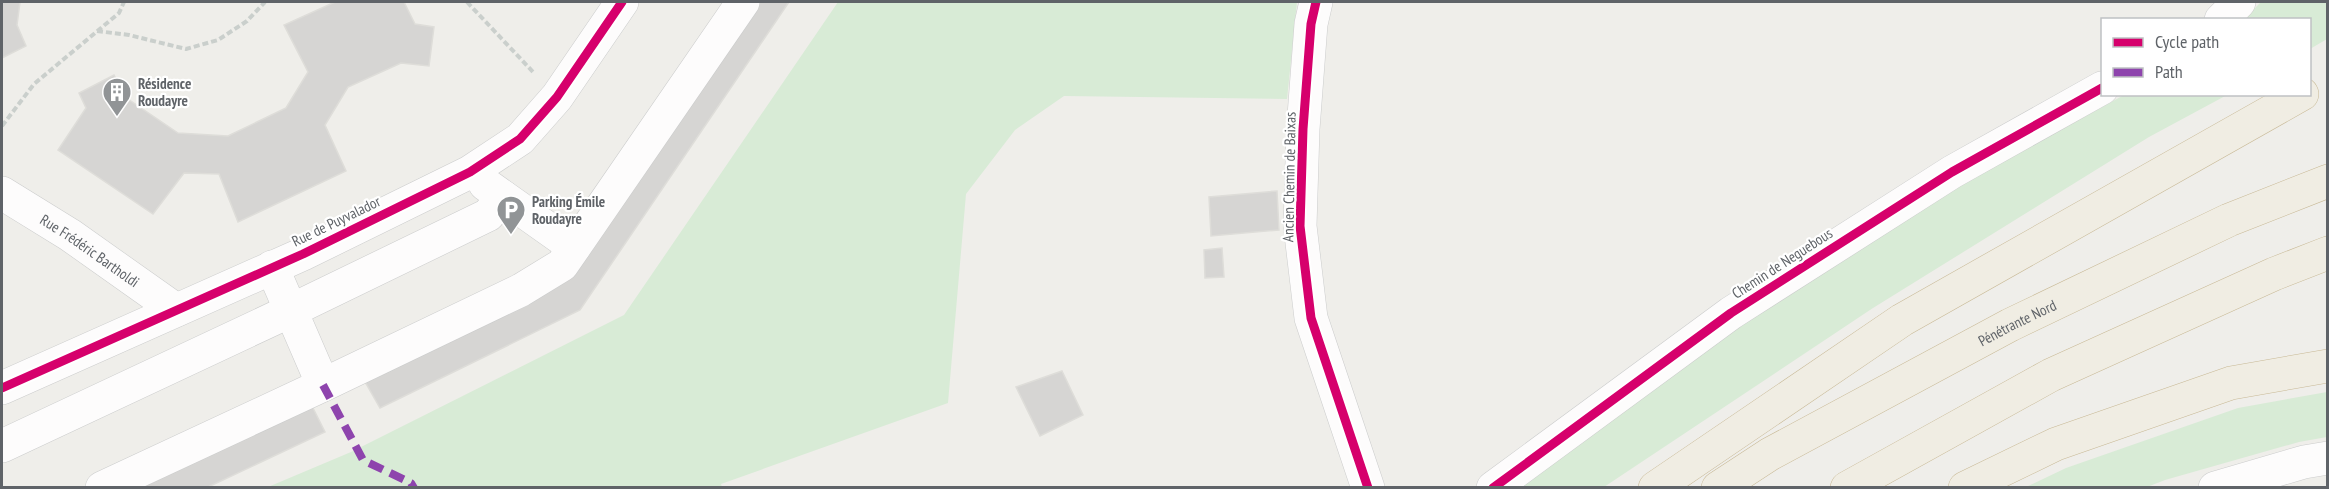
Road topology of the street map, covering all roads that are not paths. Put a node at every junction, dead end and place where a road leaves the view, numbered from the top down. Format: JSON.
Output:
{"nodes":[{"id":1,"x":622,"y":2,"type":"edge"},
{"id":2,"x":743,"y":2,"type":"edge"},
{"id":3,"x":1316,"y":2,"type":"edge"},
{"id":4,"x":2239,"y":2,"type":"edge"},
{"id":5,"x":2223,"y":18,"type":"edge"},
{"id":6,"x":2328,"y":81,"type":"edge"},
{"id":7,"x":2101,"y":89,"type":"edge"},
{"id":8,"x":2311,"y":90,"type":"edge"},
{"id":9,"x":2298,"y":96,"type":"edge"},
{"id":10,"x":470,"y":172,"type":"junction"},
{"id":11,"x":2328,"y":181,"type":"edge"},
{"id":12,"x":2,"y":192,"type":"edge"},
{"id":13,"x":503,"y":197,"type":"junction"},
{"id":14,"x":574,"y":247,"type":"junction"},
{"id":15,"x":2328,"y":253,"type":"edge"},
{"id":16,"x":272,"y":267,"type":"junction"},
{"id":17,"x":176,"y":310,"type":"junction"},
{"id":18,"x":290,"y":311,"type":"junction"},
{"id":19,"x":2328,"y":366,"type":"edge"},
{"id":20,"x":323,"y":385,"type":"junction"},
{"id":21,"x":2,"y":388,"type":"edge"},
{"id":22,"x":2,"y":446,"type":"edge"},
{"id":23,"x":2328,"y":458,"type":"edge"},
{"id":24,"x":102,"y":488,"type":"edge"},
{"id":25,"x":1368,"y":488,"type":"edge"},
{"id":26,"x":1493,"y":488,"type":"edge"},
{"id":27,"x":1655,"y":488,"type":"edge"},
{"id":28,"x":1718,"y":488,"type":"edge"},
{"id":29,"x":1847,"y":488,"type":"edge"},
{"id":30,"x":1965,"y":488,"type":"edge"},
{"id":31,"x":2215,"y":488,"type":"edge"}],
"edges":[{"from":1,"to":10,"type":"street","name":"Rue de Puyvalador"},
{"from":2,"to":14,"type":"street"},
{"from":3,"to":25,"type":"street","name":"Ancien Chemin de Baixas"},
{"from":4,"to":5,"type":"street"},
{"from":6,"to":8,"type":"highway"},
{"from":7,"to":26,"type":"street","name":"Chemin de Neguebous"},
{"from":9,"to":27,"type":"highway"},
{"from":10,"to":13,"type":"street"},
{"from":10,"to":16,"type":"street","name":"Rue de Puyvalador"},
{"from":11,"to":28,"type":"highway","name":"Pénétrante Nord"},
{"from":12,"to":17,"type":"street","name":"Rue Frédéric Bartholdi"},
{"from":13,"to":14,"type":"street"},
{"from":13,"to":18,"type":"street"},
{"from":14,"to":20,"type":"street"},
{"from":15,"to":29,"type":"highway"},
{"from":16,"to":17,"type":"street","name":"Rue de Puyvalador"},
{"from":16,"to":18,"type":"street"},
{"from":17,"to":21,"type":"street","name":"Rue de Puyvalador"},
{"from":18,"to":20,"type":"street"},
{"from":18,"to":22,"type":"street"},
{"from":19,"to":30,"type":"highway"},
{"from":20,"to":24,"type":"street"},
{"from":23,"to":31,"type":"street"}]}
